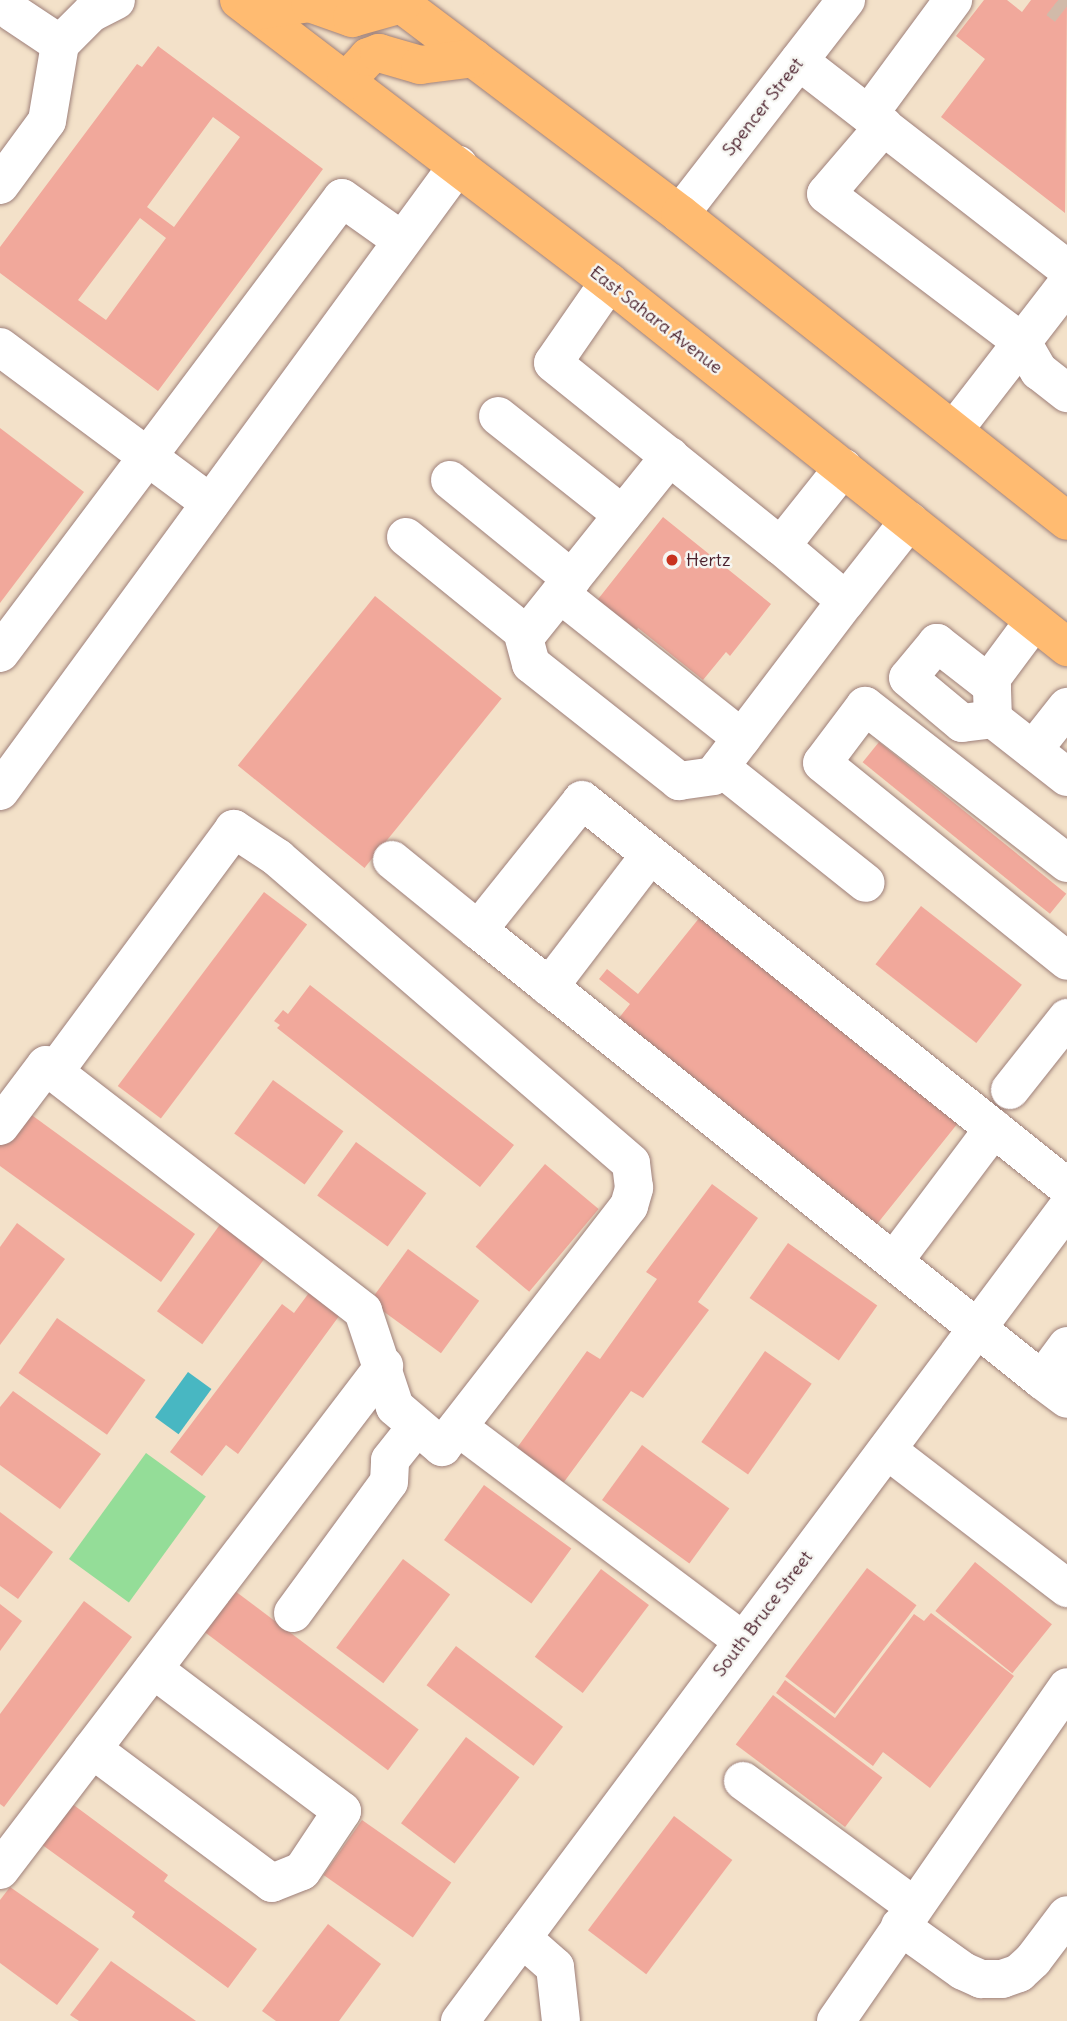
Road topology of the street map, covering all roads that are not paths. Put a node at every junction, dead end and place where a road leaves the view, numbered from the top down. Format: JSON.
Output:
{"nodes":[{"id":1,"x":116,"y":0,"type":"edge"},
{"id":2,"x":846,"y":0,"type":"edge"},
{"id":3,"x":953,"y":0,"type":"edge"},
{"id":4,"x":401,"y":1,"type":"edge"},
{"id":5,"x":246,"y":6,"type":"edge"},
{"id":6,"x":9,"y":13,"type":"edge"},
{"id":7,"x":60,"y":44,"type":"junction"},
{"id":8,"x":474,"y":58,"type":"junction"},
{"id":9,"x":799,"y":61,"type":"junction"},
{"id":10,"x":346,"y":81,"type":"junction"},
{"id":11,"x":877,"y":120,"type":"junction"},
{"id":12,"x":457,"y":165,"type":"junction"},
{"id":13,"x":0,"y":185,"type":"edge"},
{"id":14,"x":680,"y":214,"type":"junction"},
{"id":15,"x":401,"y":240,"type":"junction"},
{"id":16,"x":1067,"y":269,"type":"edge"},
{"id":17,"x":609,"y":282,"type":"junction"},
{"id":18,"x":1067,"y":284,"type":"edge"},
{"id":19,"x":1022,"y":342,"type":"junction"},
{"id":20,"x":0,"y":347,"type":"edge"},
{"id":21,"x":1067,"y":393,"type":"edge"},
{"id":22,"x":498,"y":416,"type":"dead end"},
{"id":23,"x":954,"y":429,"type":"junction"},
{"id":24,"x":148,"y":456,"type":"junction"},
{"id":25,"x":670,"y":456,"type":"junction"},
{"id":26,"x":843,"y":468,"type":"junction"},
{"id":27,"x":450,"y":480,"type":"dead end"},
{"id":28,"x":210,"y":503,"type":"junction"},
{"id":29,"x":623,"y":515,"type":"junction"},
{"id":30,"x":1067,"y":520,"type":"edge"},
{"id":31,"x":909,"y":521,"type":"junction"},
{"id":32,"x":406,"y":537,"type":"dead end"},
{"id":33,"x":781,"y":546,"type":"junction"},
{"id":34,"x":566,"y":586,"type":"junction"},
{"id":35,"x":846,"y":601,"type":"junction"},
{"id":36,"x":1034,"y":621,"type":"junction"},
{"id":37,"x":527,"y":635,"type":"junction"},
{"id":38,"x":1067,"y":647,"type":"edge"},
{"id":39,"x":0,"y":653,"type":"edge"},
{"id":40,"x":1067,"y":707,"type":"edge"},
{"id":41,"x":1033,"y":750,"type":"junction"},
{"id":42,"x":731,"y":752,"type":"junction"},
{"id":43,"x":1067,"y":777,"type":"edge"},
{"id":44,"x":0,"y":791,"type":"edge"},
{"id":45,"x":650,"y":855,"type":"junction"},
{"id":46,"x":392,"y":860,"type":"dead end"},
{"id":47,"x":1067,"y":863,"type":"edge"},
{"id":48,"x":866,"y":883,"type":"dead end"},
{"id":49,"x":478,"y":930,"type":"junction"},
{"id":50,"x":1067,"y":961,"type":"edge"},
{"id":51,"x":549,"y":987,"type":"junction"},
{"id":52,"x":1067,"y":1018,"type":"edge"},
{"id":53,"x":54,"y":1072,"type":"junction"},
{"id":54,"x":1010,"y":1090,"type":"dead end"},
{"id":55,"x":0,"y":1126,"type":"edge"},
{"id":56,"x":994,"y":1129,"type":"junction"},
{"id":57,"x":1067,"y":1187,"type":"edge"},
{"id":58,"x":1067,"y":1208,"type":"edge"},
{"id":59,"x":894,"y":1261,"type":"junction"},
{"id":60,"x":978,"y":1328,"type":"junction"},
{"id":61,"x":1067,"y":1346,"type":"edge"},
{"id":62,"x":384,"y":1366,"type":"junction"},
{"id":63,"x":1055,"y":1390,"type":"edge"},
{"id":64,"x":417,"y":1426,"type":"junction"},
{"id":65,"x":458,"y":1427,"type":"junction"},
{"id":66,"x":887,"y":1450,"type":"junction"},
{"id":67,"x":1067,"y":1588,"type":"edge"},
{"id":68,"x":293,"y":1612,"type":"dead end"},
{"id":69,"x":743,"y":1641,"type":"junction"},
{"id":70,"x":153,"y":1669,"type":"junction"},
{"id":71,"x":1067,"y":1686,"type":"edge"},
{"id":72,"x":92,"y":1749,"type":"junction"},
{"id":73,"x":743,"y":1782,"type":"dead end"},
{"id":74,"x":0,"y":1870,"type":"edge"},
{"id":75,"x":1067,"y":1915,"type":"edge"},
{"id":76,"x":907,"y":1916,"type":"junction"},
{"id":77,"x":522,"y":1938,"type":"junction"},
{"id":78,"x":460,"y":2021,"type":"edge"},
{"id":79,"x":561,"y":2021,"type":"edge"},
{"id":80,"x":802,"y":2021,"type":"edge"},
{"id":81,"x":836,"y":2021,"type":"edge"}],
"edges":[{"from":1,"to":7,"type":"street"},
{"from":2,"to":9,"type":"street","name":"Spencer Street"},
{"from":3,"to":11,"type":"street"},
{"from":4,"to":5,"type":"main road"},
{"from":4,"to":8,"type":"main road"},
{"from":5,"to":10,"type":"main road","name":"East Sahara Avenue"},
{"from":6,"to":7,"type":"street"},
{"from":7,"to":13,"type":"street"},
{"from":8,"to":10,"type":"main road"},
{"from":8,"to":14,"type":"main road"},
{"from":9,"to":11,"type":"street"},
{"from":9,"to":14,"type":"street","name":"Spencer Street"},
{"from":10,"to":12,"type":"main road","name":"East Sahara Avenue"},
{"from":11,"to":16,"type":"street"},
{"from":11,"to":19,"type":"street"},
{"from":12,"to":15,"type":"street"},
{"from":12,"to":17,"type":"main road","name":"East Sahara Avenue"},
{"from":14,"to":23,"type":"main road"},
{"from":15,"to":24,"type":"street"},
{"from":15,"to":28,"type":"street"},
{"from":17,"to":25,"type":"street"},
{"from":17,"to":26,"type":"main road","name":"East Sahara Avenue"},
{"from":18,"to":19,"type":"street"},
{"from":19,"to":21,"type":"street"},
{"from":19,"to":23,"type":"street"},
{"from":20,"to":24,"type":"street"},
{"from":22,"to":29,"type":"street"},
{"from":23,"to":30,"type":"main road"},
{"from":24,"to":28,"type":"street"},
{"from":24,"to":39,"type":"street"},
{"from":25,"to":29,"type":"street"},
{"from":25,"to":33,"type":"street"},
{"from":26,"to":31,"type":"main road","name":"East Sahara Avenue"},
{"from":26,"to":33,"type":"street"},
{"from":27,"to":34,"type":"street"},
{"from":28,"to":44,"type":"street"},
{"from":29,"to":34,"type":"street"},
{"from":31,"to":35,"type":"street"},
{"from":31,"to":36,"type":"main road","name":"East Sahara Avenue"},
{"from":32,"to":37,"type":"street"},
{"from":33,"to":35,"type":"street"},
{"from":34,"to":37,"type":"street"},
{"from":34,"to":42,"type":"street"},
{"from":35,"to":42,"type":"street"},
{"from":36,"to":38,"type":"main road","name":"East Sahara Avenue"},
{"from":36,"to":41,"type":"street"},
{"from":37,"to":42,"type":"street"},
{"from":40,"to":41,"type":"street"},
{"from":41,"to":43,"type":"street"},
{"from":42,"to":48,"type":"street"},
{"from":45,"to":49,"type":"street"},
{"from":45,"to":51,"type":"street"},
{"from":45,"to":56,"type":"street"},
{"from":46,"to":49,"type":"street"},
{"from":47,"to":50,"type":"street"},
{"from":49,"to":51,"type":"street"},
{"from":51,"to":59,"type":"street"},
{"from":52,"to":54,"type":"street"},
{"from":53,"to":55,"type":"street"},
{"from":53,"to":62,"type":"street"},
{"from":53,"to":65,"type":"street"},
{"from":56,"to":57,"type":"street"},
{"from":56,"to":59,"type":"street"},
{"from":58,"to":60,"type":"street","name":"South Bruce Street"},
{"from":59,"to":60,"type":"street"},
{"from":60,"to":63,"type":"street"},
{"from":60,"to":66,"type":"street","name":"South Bruce Street"},
{"from":61,"to":63,"type":"street"},
{"from":62,"to":64,"type":"street"},
{"from":62,"to":70,"type":"street"},
{"from":64,"to":65,"type":"street"},
{"from":64,"to":68,"type":"street"},
{"from":65,"to":69,"type":"street"},
{"from":66,"to":67,"type":"street"},
{"from":66,"to":69,"type":"street","name":"South Bruce Street"},
{"from":69,"to":77,"type":"street","name":"South Bruce Street"},
{"from":70,"to":72,"type":"street"},
{"from":70,"to":72,"type":"street"},
{"from":71,"to":76,"type":"street"},
{"from":72,"to":74,"type":"street"},
{"from":73,"to":76,"type":"street"},
{"from":75,"to":76,"type":"street"},
{"from":76,"to":81,"type":"street"},
{"from":77,"to":78,"type":"street","name":"South Bruce Street"},
{"from":77,"to":79,"type":"street"},
{"from":80,"to":81,"type":"street"}]}
